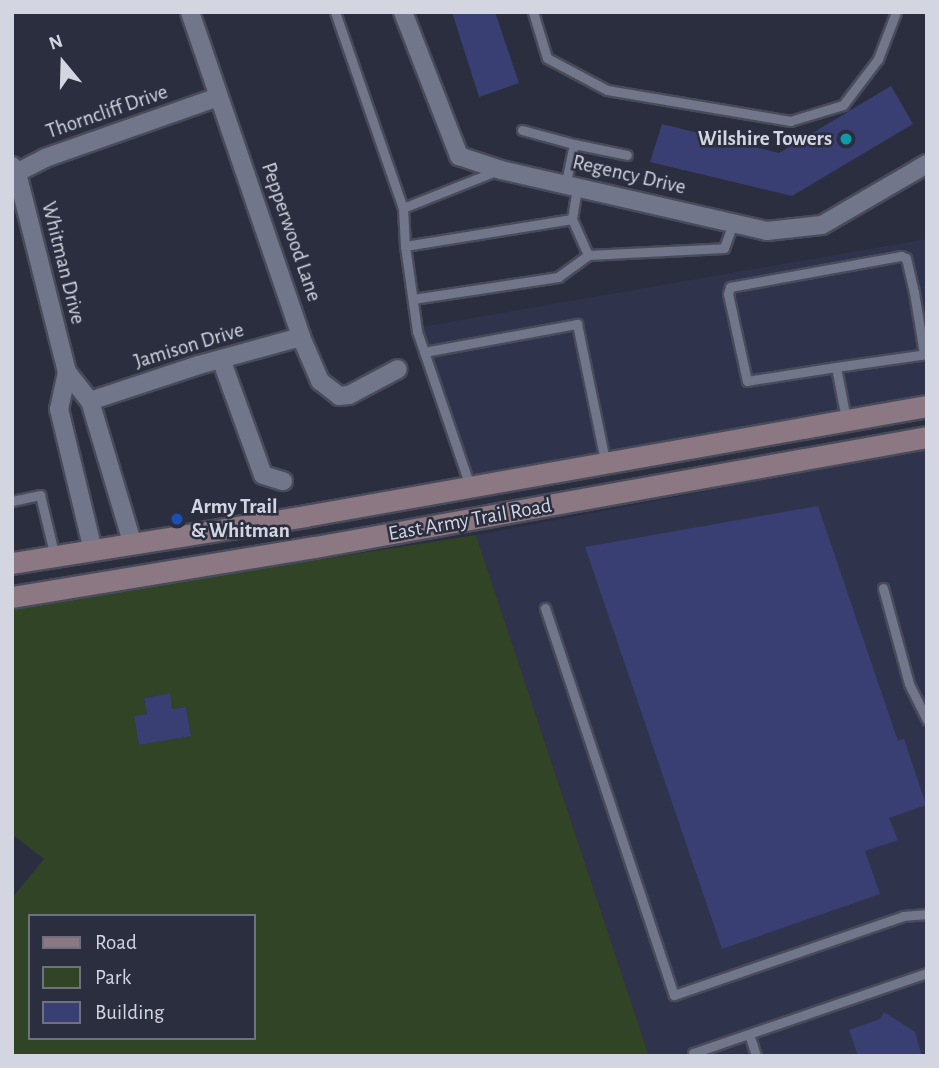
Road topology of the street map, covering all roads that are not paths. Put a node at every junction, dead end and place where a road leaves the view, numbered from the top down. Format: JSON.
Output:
{"nodes":[{"id":1,"x":190,"y":12,"type":"edge"},
{"id":2,"x":335,"y":12,"type":"edge"},
{"id":3,"x":403,"y":12,"type":"edge"},
{"id":4,"x":533,"y":12,"type":"edge"},
{"id":5,"x":895,"y":12,"type":"edge"},
{"id":6,"x":218,"y":97,"type":"junction"},
{"id":7,"x":522,"y":130,"type":"dead end"},
{"id":8,"x":574,"y":144,"type":"junction"},
{"id":9,"x":627,"y":155,"type":"dead end"},
{"id":10,"x":927,"y":164,"type":"edge"},
{"id":11,"x":501,"y":170,"type":"junction"},
{"id":12,"x":14,"y":171,"type":"edge"},
{"id":13,"x":572,"y":184,"type":"junction"},
{"id":14,"x":403,"y":208,"type":"junction"},
{"id":15,"x":572,"y":219,"type":"junction"},
{"id":16,"x":733,"y":223,"type":"junction"},
{"id":17,"x":405,"y":246,"type":"junction"},
{"id":18,"x":588,"y":255,"type":"junction"},
{"id":19,"x":413,"y":299,"type":"junction"},
{"id":20,"x":301,"y":337,"type":"junction"},
{"id":21,"x":424,"y":352,"type":"junction"},
{"id":22,"x":926,"y":354,"type":"edge"},
{"id":23,"x":222,"y":359,"type":"junction"},
{"id":24,"x":836,"y":367,"type":"junction"},
{"id":25,"x":398,"y":369,"type":"dead end"},
{"id":26,"x":67,"y":372,"type":"junction"},
{"id":27,"x":90,"y":401,"type":"junction"},
{"id":28,"x":927,"y":406,"type":"edge"},
{"id":29,"x":847,"y":421,"type":"junction"},
{"id":30,"x":927,"y":437,"type":"edge"},
{"id":31,"x":606,"y":464,"type":"junction"},
{"id":32,"x":283,"y":481,"type":"dead end"},
{"id":33,"x":470,"y":488,"type":"junction"},
{"id":34,"x":12,"y":501,"type":"edge"},
{"id":35,"x":133,"y":545,"type":"junction"},
{"id":36,"x":93,"y":551,"type":"junction"},
{"id":37,"x":55,"y":556,"type":"junction"},
{"id":38,"x":12,"y":563,"type":"edge"},
{"id":39,"x":883,"y":588,"type":"dead end"},
{"id":40,"x":12,"y":597,"type":"edge"},
{"id":41,"x":545,"y":608,"type":"dead end"},
{"id":42,"x":927,"y":720,"type":"edge"},
{"id":43,"x":927,"y":914,"type":"edge"},
{"id":44,"x":927,"y":972,"type":"edge"},
{"id":45,"x":748,"y":1034,"type":"junction"},
{"id":46,"x":694,"y":1056,"type":"edge"},
{"id":47,"x":756,"y":1056,"type":"edge"}],
"edges":[{"from":1,"to":6,"type":"street","name":"Pepperwood Lane"},
{"from":2,"to":14,"type":"lane"},
{"from":3,"to":11,"type":"street","name":"Regency Drive"},
{"from":4,"to":5,"type":"lane"},
{"from":6,"to":12,"type":"street","name":"Thorncliff Drive"},
{"from":6,"to":20,"type":"street","name":"Pepperwood Lane"},
{"from":7,"to":8,"type":"lane"},
{"from":8,"to":9,"type":"lane"},
{"from":8,"to":13,"type":"lane"},
{"from":10,"to":16,"type":"street","name":"Regency Drive"},
{"from":11,"to":13,"type":"street","name":"Regency Drive"},
{"from":11,"to":14,"type":"lane"},
{"from":12,"to":26,"type":"street","name":"Whitman Drive"},
{"from":13,"to":15,"type":"lane"},
{"from":13,"to":16,"type":"street","name":"Regency Drive"},
{"from":14,"to":17,"type":"lane"},
{"from":15,"to":17,"type":"lane"},
{"from":15,"to":18,"type":"lane"},
{"from":16,"to":18,"type":"lane"},
{"from":17,"to":19,"type":"lane"},
{"from":18,"to":19,"type":"lane"},
{"from":19,"to":21,"type":"lane"},
{"from":20,"to":23,"type":"street","name":"Jamison Drive"},
{"from":20,"to":25,"type":"street","name":"Pepperwood Lane"},
{"from":21,"to":31,"type":"lane"},
{"from":21,"to":33,"type":"lane"},
{"from":22,"to":24,"type":"lane"},
{"from":22,"to":24,"type":"lane"},
{"from":23,"to":27,"type":"street","name":"Jamison Drive"},
{"from":23,"to":32,"type":"street"},
{"from":24,"to":29,"type":"lane"},
{"from":26,"to":27,"type":"street","name":"Whitman Drive"},
{"from":26,"to":36,"type":"street","name":"Whitman Drive"},
{"from":27,"to":35,"type":"street","name":"Whitman Drive"},
{"from":28,"to":29,"type":"main road","name":"East Army Trail Road"},
{"from":29,"to":31,"type":"main road","name":"East Army Trail Road"},
{"from":30,"to":40,"type":"main road","name":"East Army Trail Road"},
{"from":31,"to":33,"type":"main road","name":"East Army Trail Road"},
{"from":33,"to":35,"type":"main road","name":"East Army Trail Road"},
{"from":34,"to":37,"type":"lane"},
{"from":35,"to":36,"type":"main road","name":"East Army Trail Road"},
{"from":36,"to":37,"type":"main road","name":"East Army Trail Road"},
{"from":37,"to":38,"type":"main road","name":"East Army Trail Road"},
{"from":39,"to":42,"type":"lane"},
{"from":41,"to":43,"type":"lane"},
{"from":44,"to":45,"type":"lane"},
{"from":45,"to":46,"type":"lane"},
{"from":45,"to":47,"type":"lane"}]}
